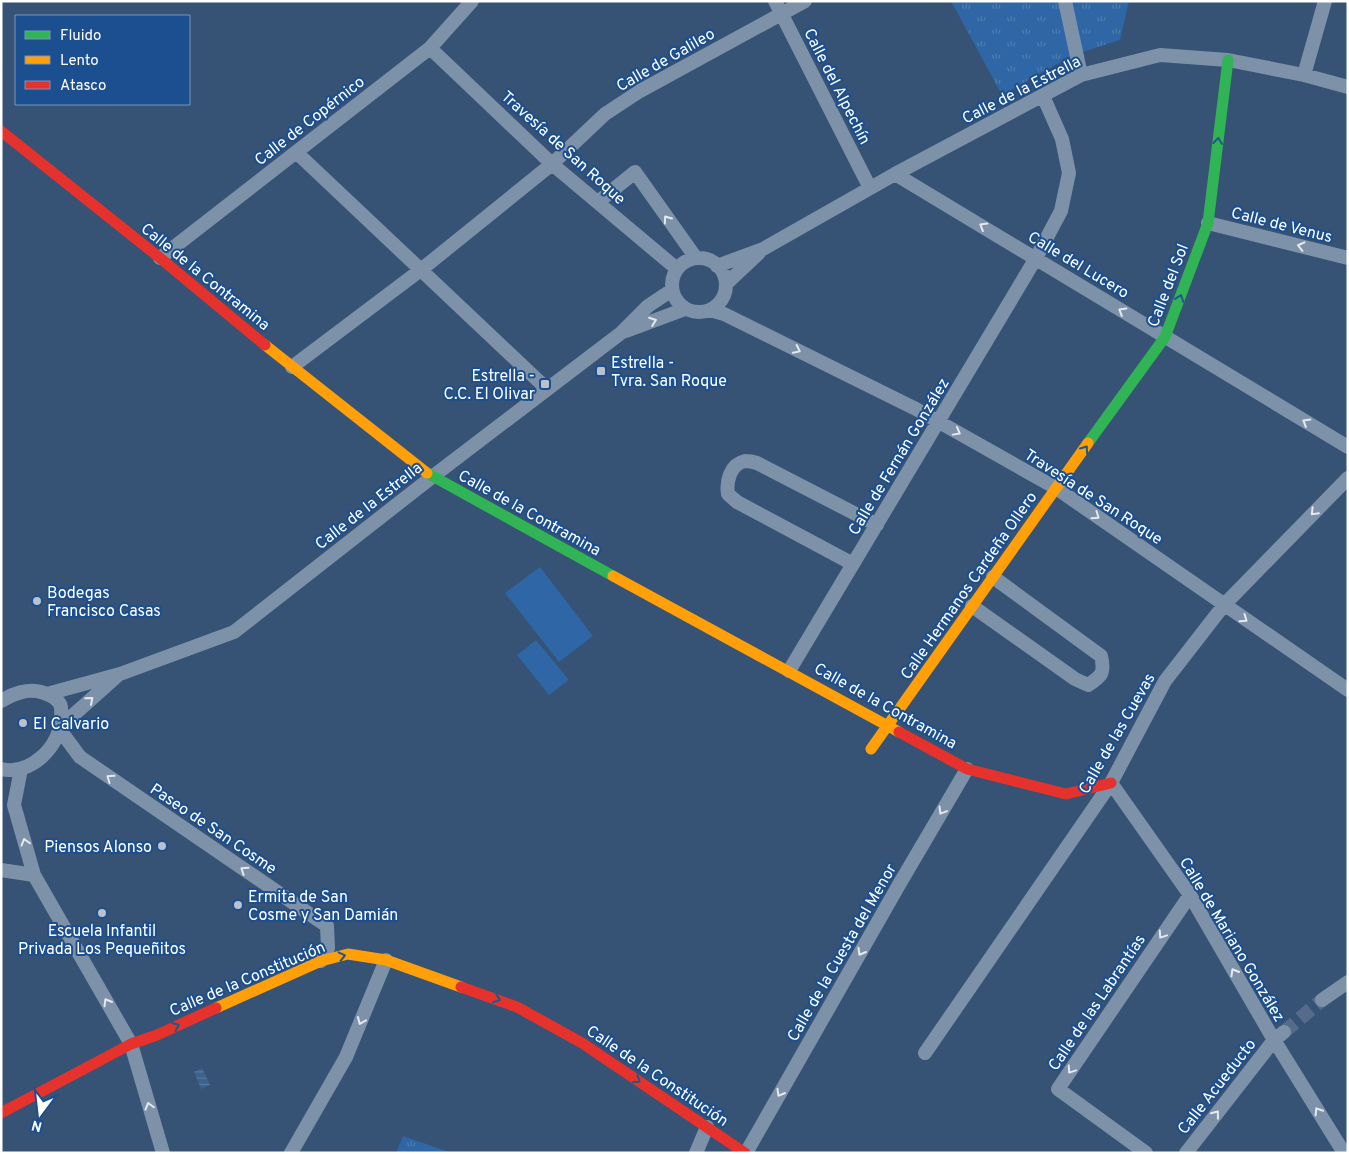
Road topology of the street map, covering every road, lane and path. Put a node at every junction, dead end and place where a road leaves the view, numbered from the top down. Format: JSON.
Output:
{"nodes":[{"id":1,"x":472,"y":1,"type":"edge"},
{"id":2,"x":775,"y":1,"type":"edge"},
{"id":3,"x":806,"y":1,"type":"edge"},
{"id":4,"x":1065,"y":1,"type":"edge"},
{"id":5,"x":1325,"y":1,"type":"edge"},
{"id":6,"x":782,"y":14,"type":"junction"},
{"id":7,"x":430,"y":48,"type":"junction"},
{"id":8,"x":1228,"y":60,"type":"junction"},
{"id":9,"x":1081,"y":74,"type":"junction"},
{"id":10,"x":1304,"y":75,"type":"junction"},
{"id":11,"x":1348,"y":86,"type":"edge"},
{"id":12,"x":1043,"y":96,"type":"junction"},
{"id":13,"x":1,"y":132,"type":"edge"},
{"id":14,"x":296,"y":152,"type":"junction"},
{"id":15,"x":552,"y":164,"type":"junction"},
{"id":16,"x":895,"y":174,"type":"junction"},
{"id":17,"x":870,"y":188,"type":"junction"},
{"id":18,"x":598,"y":202,"type":"junction"},
{"id":19,"x":1208,"y":223,"type":"junction"},
{"id":20,"x":763,"y":249,"type":"junction"},
{"id":21,"x":160,"y":258,"type":"junction"},
{"id":22,"x":696,"y":258,"type":"junction"},
{"id":23,"x":1036,"y":258,"type":"junction"},
{"id":24,"x":1348,"y":258,"type":"edge"},
{"id":25,"x":717,"y":266,"type":"junction"},
{"id":26,"x":422,"y":269,"type":"junction"},
{"id":27,"x":677,"y":269,"type":"junction"},
{"id":28,"x":725,"y":289,"type":"junction"},
{"id":29,"x":672,"y":290,"type":"junction"},
{"id":30,"x":685,"y":309,"type":"junction"},
{"id":31,"x":710,"y":310,"type":"junction"},
{"id":32,"x":753,"y":329,"type":"junction"},
{"id":33,"x":621,"y":333,"type":"junction"},
{"id":34,"x":1166,"y":337,"type":"junction"},
{"id":35,"x":292,"y":367,"type":"junction"},
{"id":36,"x":547,"y":389,"type":"junction"},
{"id":37,"x":938,"y":422,"type":"junction"},
{"id":38,"x":1348,"y":447,"type":"edge"},
{"id":39,"x":432,"y":477,"type":"junction"},
{"id":40,"x":1348,"y":478,"type":"edge"},
{"id":41,"x":1056,"y":488,"type":"junction"},
{"id":42,"x":877,"y":525,"type":"junction"},
{"id":43,"x":853,"y":564,"type":"junction"},
{"id":44,"x":993,"y":577,"type":"junction"},
{"id":45,"x":1224,"y":605,"type":"junction"},
{"id":46,"x":972,"y":606,"type":"junction"},
{"id":47,"x":789,"y":671,"type":"junction"},
{"id":48,"x":120,"y":674,"type":"junction"},
{"id":49,"x":1348,"y":690,"type":"edge"},
{"id":50,"x":47,"y":694,"type":"junction"},
{"id":51,"x":1,"y":701,"type":"edge"},
{"id":52,"x":888,"y":725,"type":"junction"},
{"id":53,"x":60,"y":728,"type":"junction"},
{"id":54,"x":871,"y":749,"type":"dead end"},
{"id":55,"x":1,"y":769,"type":"edge"},
{"id":56,"x":21,"y":769,"type":"junction"},
{"id":57,"x":967,"y":769,"type":"junction"},
{"id":58,"x":1111,"y":783,"type":"junction"},
{"id":59,"x":1,"y":870,"type":"edge"},
{"id":60,"x":34,"y":874,"type":"junction"},
{"id":61,"x":1190,"y":895,"type":"junction"},
{"id":62,"x":386,"y":960,"type":"junction"},
{"id":63,"x":321,"y":962,"type":"junction"},
{"id":64,"x":1348,"y":982,"type":"edge"},
{"id":65,"x":1322,"y":1000,"type":"tunnel mouth"},
{"id":66,"x":1279,"y":1036,"type":"junction"},
{"id":67,"x":131,"y":1044,"type":"junction"},
{"id":68,"x":925,"y":1053,"type":"dead end"},
{"id":69,"x":1,"y":1113,"type":"edge"},
{"id":70,"x":707,"y":1127,"type":"junction"},
{"id":71,"x":163,"y":1153,"type":"edge"},
{"id":72,"x":291,"y":1153,"type":"edge"},
{"id":73,"x":696,"y":1153,"type":"edge"},
{"id":74,"x":745,"y":1153,"type":"edge"},
{"id":75,"x":1146,"y":1153,"type":"edge"},
{"id":76,"x":1186,"y":1153,"type":"edge"},
{"id":77,"x":1344,"y":1153,"type":"edge"}],
"edges":[{"from":1,"to":7,"type":"street","name":"Calle de Copérnico"},
{"from":2,"to":6,"type":"street","name":"Calle del Alpechín"},
{"from":3,"to":6,"type":"street","name":"Calle de Galileo"},
{"from":4,"to":9,"type":"street"},
{"from":5,"to":10,"type":"street"},
{"from":6,"to":15,"type":"street","name":"Calle de Galileo"},
{"from":6,"to":17,"type":"street","name":"Calle del Alpechín"},
{"from":7,"to":14,"type":"street","name":"Calle de Copérnico"},
{"from":7,"to":15,"type":"street","name":"Travesía de San Roque"},
{"from":8,"to":9,"type":"street","name":"Calle de la Estrella"},
{"from":8,"to":10,"type":"street","name":"Calle de la Estrella"},
{"from":19,"to":8,"type":"street","name":"Calle del Sol","one_way":true},
{"from":9,"to":12,"type":"street","name":"Calle de la Estrella"},
{"from":10,"to":11,"type":"street","name":"Calle de la Estrella"},
{"from":12,"to":16,"type":"street","name":"Calle de la Estrella"},
{"from":12,"to":23,"type":"street","name":"Calle de Fernán González"},
{"from":13,"to":21,"type":"street","name":"Calle de la Contramina"},
{"from":14,"to":21,"type":"street","name":"Calle de Copérnico"},
{"from":14,"to":26,"type":"street"},
{"from":15,"to":18,"type":"street","name":"Travesía de San Roque"},
{"from":15,"to":26,"type":"street","name":"Calle de Galileo"},
{"from":16,"to":17,"type":"street","name":"Calle de la Estrella"},
{"from":23,"to":16,"type":"street","name":"Calle del Lucero","one_way":true},
{"from":17,"to":20,"type":"street","name":"Calle de la Estrella"},
{"from":22,"to":18,"type":"street","one_way":true},
{"from":18,"to":27,"type":"street","name":"Travesía de San Roque"},
{"from":24,"to":19,"type":"street","name":"Calle de Venus","one_way":true},
{"from":34,"to":19,"type":"street","name":"Calle del Sol","one_way":true},
{"from":20,"to":25,"type":"street","name":"Calle de la Estrella"},
{"from":20,"to":28,"type":"street","name":"Calle de la Estrella"},
{"from":21,"to":35,"type":"street","name":"Calle de la Contramina"},
{"from":22,"to":25,"type":"street"},
{"from":22,"to":27,"type":"street"},
{"from":34,"to":23,"type":"street","name":"Calle del Lucero","one_way":true},
{"from":23,"to":37,"type":"street","name":"Calle de Fernán González"},
{"from":25,"to":28,"type":"street"},
{"from":26,"to":35,"type":"street","name":"Calle de Galileo"},
{"from":26,"to":36,"type":"street"},
{"from":27,"to":29,"type":"street"},
{"from":28,"to":31,"type":"street"},
{"from":28,"to":32,"type":"street","name":"Travesía de San Roque"},
{"from":29,"to":30,"type":"street"},
{"from":29,"to":33,"type":"street","name":"Calle de la Estrella"},
{"from":30,"to":31,"type":"street"},
{"from":33,"to":30,"type":"street","name":"Calle de la Estrella","one_way":true},
{"from":31,"to":32,"type":"street","name":"Travesía de San Roque"},
{"from":32,"to":37,"type":"street","name":"Travesía de San Roque","one_way":true},
{"from":33,"to":36,"type":"street","name":"Calle de la Estrella"},
{"from":38,"to":34,"type":"street","name":"Calle del Lucero","one_way":true},
{"from":41,"to":34,"type":"street","name":"Calle del Sol","one_way":true},
{"from":35,"to":39,"type":"street","name":"Calle de la Contramina"},
{"from":36,"to":39,"type":"street","name":"Calle de la Estrella"},
{"from":37,"to":41,"type":"street","name":"Travesía de San Roque","one_way":true},
{"from":37,"to":42,"type":"street","name":"Calle de Fernán González"},
{"from":39,"to":47,"type":"street","name":"Calle de la Contramina"},
{"from":39,"to":48,"type":"street","name":"Calle de la Estrella"},
{"from":40,"to":45,"type":"street","name":"Calle de las Cuevas","one_way":true},
{"from":41,"to":44,"type":"street","name":"Calle Hermanos Cardeña Ollero"},
{"from":41,"to":45,"type":"street","name":"Travesía de San Roque","one_way":true},
{"from":42,"to":43,"type":"street","name":"Calle de Fernán González"},
{"from":42,"to":43,"type":"street"},
{"from":43,"to":47,"type":"street","name":"Calle de Fernán González"},
{"from":44,"to":46,"type":"street","name":"Calle Hermanos Cardeña Ollero"},
{"from":44,"to":46,"type":"street"},
{"from":45,"to":49,"type":"street","name":"Travesía de San Roque","one_way":true},
{"from":45,"to":58,"type":"street","name":"Calle de las Cuevas"},
{"from":46,"to":52,"type":"street","name":"Calle Hermanos Cardeña Ollero"},
{"from":47,"to":52,"type":"street","name":"Calle de la Contramina"},
{"from":48,"to":50,"type":"street","name":"Calle de la Estrella"},
{"from":53,"to":48,"type":"street","name":"Calle de la Estrella","one_way":true},
{"from":50,"to":51,"type":"street","name":"Calle de la Estrella"},
{"from":50,"to":53,"type":"street"},
{"from":52,"to":54,"type":"street","name":"Calle Hermanos Cardeña Ollero"},
{"from":52,"to":57,"type":"street","name":"Calle de la Contramina"},
{"from":53,"to":56,"type":"street"},
{"from":63,"to":53,"type":"street","name":"Paseo de San Cosme","one_way":true},
{"from":55,"to":56,"type":"street"},
{"from":60,"to":56,"type":"street","one_way":true},
{"from":57,"to":58,"type":"street","name":"Calle de la Contramina"},
{"from":57,"to":74,"type":"street","name":"Calle de la Cuesta del Menor","one_way":true},
{"from":58,"to":61,"type":"street","name":"Calle de Mariano González"},
{"from":58,"to":68,"type":"street","name":"Calle de las Cuevas"},
{"from":59,"to":60,"type":"street"},
{"from":67,"to":60,"type":"street","one_way":true},
{"from":66,"to":61,"type":"street","name":"Calle de Mariano González","one_way":true},
{"from":61,"to":75,"type":"street","name":"Calle de las Labrantías","one_way":true},
{"from":63,"to":62,"type":"street","name":"Calle de la Constitución","one_way":true},
{"from":62,"to":70,"type":"street","name":"Calle de la Constitución","one_way":true},
{"from":62,"to":72,"type":"street","one_way":true},
{"from":67,"to":63,"type":"street","name":"Calle de la Constitución","one_way":true},
{"from":64,"to":65,"type":"street"},
{"from":76,"to":66,"type":"street","name":"Calle Acueducto","one_way":true},
{"from":77,"to":66,"type":"street","name":"Calle de Mariano González","one_way":true},
{"from":67,"to":69,"type":"street","name":"Calle de la Constitución"},
{"from":71,"to":67,"type":"street","one_way":true},
{"from":70,"to":73,"type":"street"},
{"from":70,"to":74,"type":"street","name":"Calle de la Constitución"}]}
